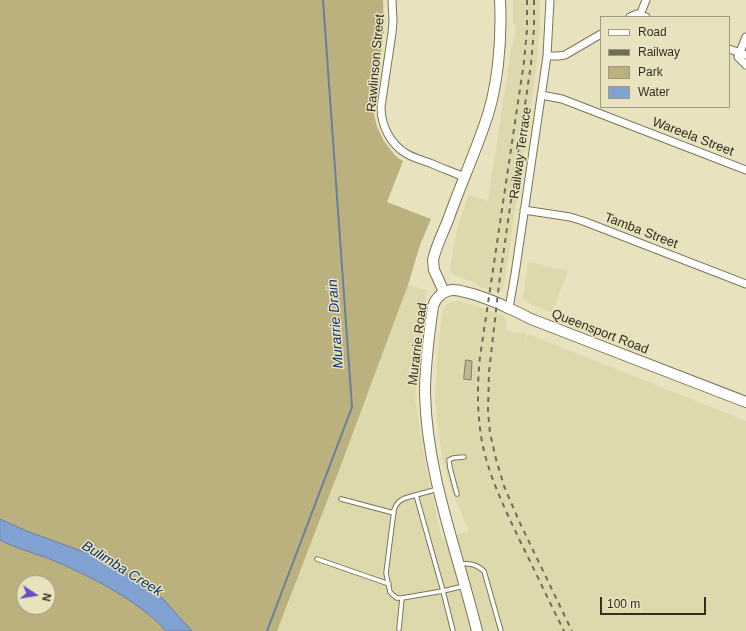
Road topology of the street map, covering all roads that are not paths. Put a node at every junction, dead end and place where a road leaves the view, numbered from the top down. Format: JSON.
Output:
{"nodes":[{"id":1,"x":392,"y":0,"type":"edge"},
{"id":2,"x":500,"y":0,"type":"edge"},
{"id":3,"x":550,"y":0,"type":"edge"},
{"id":4,"x":646,"y":0,"type":"edge"},
{"id":5,"x":632,"y":16,"type":"edge"},
{"id":6,"x":643,"y":16,"type":"edge"},
{"id":7,"x":600,"y":35,"type":"edge"},
{"id":8,"x":746,"y":37,"type":"edge"},
{"id":9,"x":730,"y":49,"type":"edge"},
{"id":10,"x":743,"y":54,"type":"edge"},
{"id":11,"x":547,"y":56,"type":"junction"},
{"id":12,"x":746,"y":65,"type":"edge"},
{"id":13,"x":541,"y":95,"type":"junction"},
{"id":14,"x":746,"y":170,"type":"edge"},
{"id":15,"x":464,"y":177,"type":"junction"},
{"id":16,"x":524,"y":210,"type":"junction"},
{"id":17,"x":746,"y":284,"type":"edge"},
{"id":18,"x":444,"y":292,"type":"junction"},
{"id":19,"x":509,"y":308,"type":"junction"},
{"id":20,"x":746,"y":402,"type":"edge"},
{"id":21,"x":464,"y":457,"type":"dead end"},
{"id":22,"x":439,"y":489,"type":"junction"},
{"id":23,"x":457,"y":494,"type":"dead end"},
{"id":24,"x":416,"y":495,"type":"junction"},
{"id":25,"x":341,"y":498,"type":"dead end"},
{"id":26,"x":394,"y":513,"type":"junction"},
{"id":27,"x":317,"y":559,"type":"dead end"},
{"id":28,"x":459,"y":564,"type":"junction"},
{"id":29,"x":389,"y":584,"type":"junction"},
{"id":30,"x":465,"y":586,"type":"junction"},
{"id":31,"x":443,"y":591,"type":"junction"},
{"id":32,"x":402,"y":598,"type":"junction"},
{"id":33,"x":399,"y":630,"type":"dead end"},
{"id":34,"x":453,"y":631,"type":"edge"},
{"id":35,"x":477,"y":631,"type":"edge"},
{"id":36,"x":501,"y":631,"type":"edge"}],
"edges":[{"from":1,"to":15,"type":"street","name":"Rawlinson Street"},
{"from":2,"to":15,"type":"street","name":"Murarrie Road"},
{"from":3,"to":11,"type":"street","name":"Railway Terrace"},
{"from":4,"to":6,"type":"street"},
{"from":5,"to":6,"type":"street"},
{"from":7,"to":11,"type":"street"},
{"from":8,"to":10,"type":"street"},
{"from":9,"to":10,"type":"street"},
{"from":10,"to":12,"type":"street"},
{"from":11,"to":13,"type":"street","name":"Railway Terrace"},
{"from":13,"to":14,"type":"street","name":"Wareela Street"},
{"from":13,"to":16,"type":"street","name":"Railway Terrace"},
{"from":15,"to":18,"type":"street","name":"Murarrie Road"},
{"from":16,"to":17,"type":"street","name":"Tamba Street"},
{"from":16,"to":19,"type":"street","name":"Railway Terrace"},
{"from":18,"to":19,"type":"street","name":"Queensport Road"},
{"from":18,"to":22,"type":"street","name":"Murarrie Road"},
{"from":19,"to":20,"type":"street","name":"Queensport Road"},
{"from":21,"to":23,"type":"lane"},
{"from":22,"to":24,"type":"lane"},
{"from":22,"to":28,"type":"street","name":"Murarrie Road"},
{"from":24,"to":26,"type":"lane"},
{"from":24,"to":31,"type":"lane"},
{"from":25,"to":26,"type":"lane"},
{"from":26,"to":29,"type":"lane"},
{"from":27,"to":29,"type":"lane"},
{"from":28,"to":30,"type":"street","name":"Murarrie Road"},
{"from":28,"to":36,"type":"lane"},
{"from":29,"to":32,"type":"lane"},
{"from":30,"to":31,"type":"lane"},
{"from":30,"to":35,"type":"street","name":"Murarrie Road"},
{"from":31,"to":32,"type":"lane"},
{"from":31,"to":34,"type":"lane"},
{"from":32,"to":33,"type":"lane"}]}
